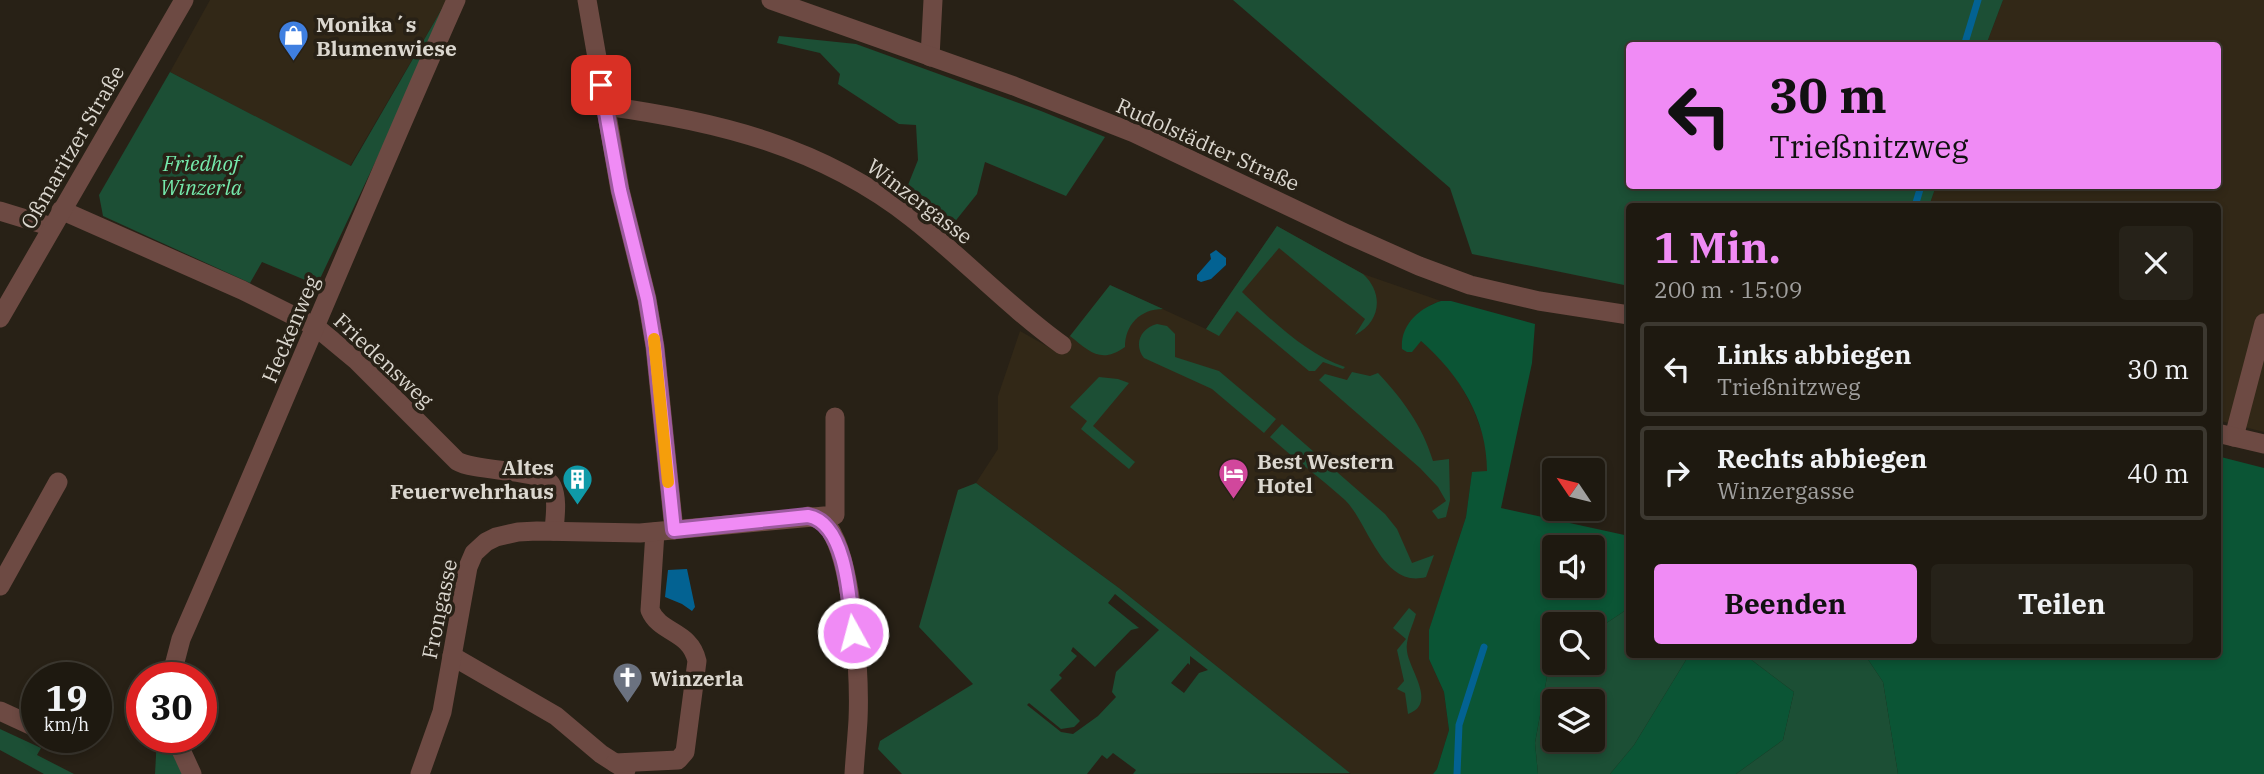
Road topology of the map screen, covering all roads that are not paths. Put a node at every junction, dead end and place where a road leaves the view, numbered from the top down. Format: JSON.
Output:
{"nodes":[{"id":1,"x":184,"y":0,"type":"edge"},
{"id":2,"x":456,"y":0,"type":"edge"},
{"id":3,"x":587,"y":0,"type":"edge"},
{"id":4,"x":771,"y":0,"type":"edge"},
{"id":5,"x":933,"y":0,"type":"edge"},
{"id":6,"x":930,"y":57,"type":"junction"},
{"id":7,"x":606,"y":106,"type":"junction"},
{"id":8,"x":61,"y":210,"type":"junction"},
{"id":9,"x":0,"y":211,"type":"edge"},
{"id":10,"x":52,"y":227,"type":"junction"},
{"id":11,"x":1626,"y":314,"type":"edge"},
{"id":12,"x":0,"y":318,"type":"edge"},
{"id":13,"x":2264,"y":323,"type":"edge"},
{"id":14,"x":316,"y":327,"type":"junction"},
{"id":15,"x":1062,"y":345,"type":"dead end"},
{"id":16,"x":835,"y":417,"type":"dead end"},
{"id":17,"x":2226,"y":435,"type":"edge"},
{"id":18,"x":2264,"y":444,"type":"edge"},
{"id":19,"x":58,"y":482,"type":"dead end"},
{"id":20,"x":808,"y":516,"type":"junction"},
{"id":21,"x":554,"y":531,"type":"junction"},
{"id":22,"x":664,"y":531,"type":"junction"},
{"id":23,"x":0,"y":586,"type":"edge"},
{"id":24,"x":452,"y":656,"type":"junction"},
{"id":25,"x":175,"y":662,"type":"edge"},
{"id":26,"x":0,"y":711,"type":"edge"},
{"id":27,"x":21,"y":721,"type":"edge"},
{"id":28,"x":182,"y":753,"type":"edge"},
{"id":29,"x":615,"y":763,"type":"junction"},
{"id":30,"x":192,"y":774,"type":"edge"},
{"id":31,"x":419,"y":774,"type":"edge"},
{"id":32,"x":634,"y":774,"type":"edge"},
{"id":33,"x":854,"y":774,"type":"edge"}],
"edges":[{"from":1,"to":8,"type":"street","name":"Oßmaritzer Straße"},
{"from":2,"to":14,"type":"street","name":"Heckenweg"},
{"from":3,"to":7,"type":"street"},
{"from":4,"to":6,"type":"street","name":"Rudolstädter Straße"},
{"from":5,"to":6,"type":"street"},
{"from":6,"to":11,"type":"street","name":"Rudolstädter Straße"},
{"from":7,"to":15,"type":"street","name":"Winzergasse"},
{"from":7,"to":22,"type":"street"},
{"from":8,"to":10,"type":"street","name":"Oßmaritzer Straße"},
{"from":8,"to":14,"type":"street","name":"Friedensweg"},
{"from":9,"to":10,"type":"street"},
{"from":10,"to":12,"type":"street","name":"Oßmaritzer Straße"},
{"from":13,"to":17,"type":"street"},
{"from":14,"to":21,"type":"street","name":"Friedensweg"},
{"from":14,"to":25,"type":"street","name":"Heckenweg"},
{"from":16,"to":20,"type":"street","name":"Frongasse"},
{"from":17,"to":18,"type":"street"},
{"from":19,"to":23,"type":"street"},
{"from":20,"to":22,"type":"street","name":"Frongasse"},
{"from":20,"to":33,"type":"street"},
{"from":21,"to":22,"type":"street","name":"Frongasse"},
{"from":21,"to":24,"type":"street","name":"Frongasse"},
{"from":22,"to":29,"type":"street"},
{"from":24,"to":29,"type":"street"},
{"from":24,"to":31,"type":"street","name":"Frongasse"},
{"from":26,"to":27,"type":"street"},
{"from":28,"to":30,"type":"street"},
{"from":29,"to":32,"type":"street"}]}
